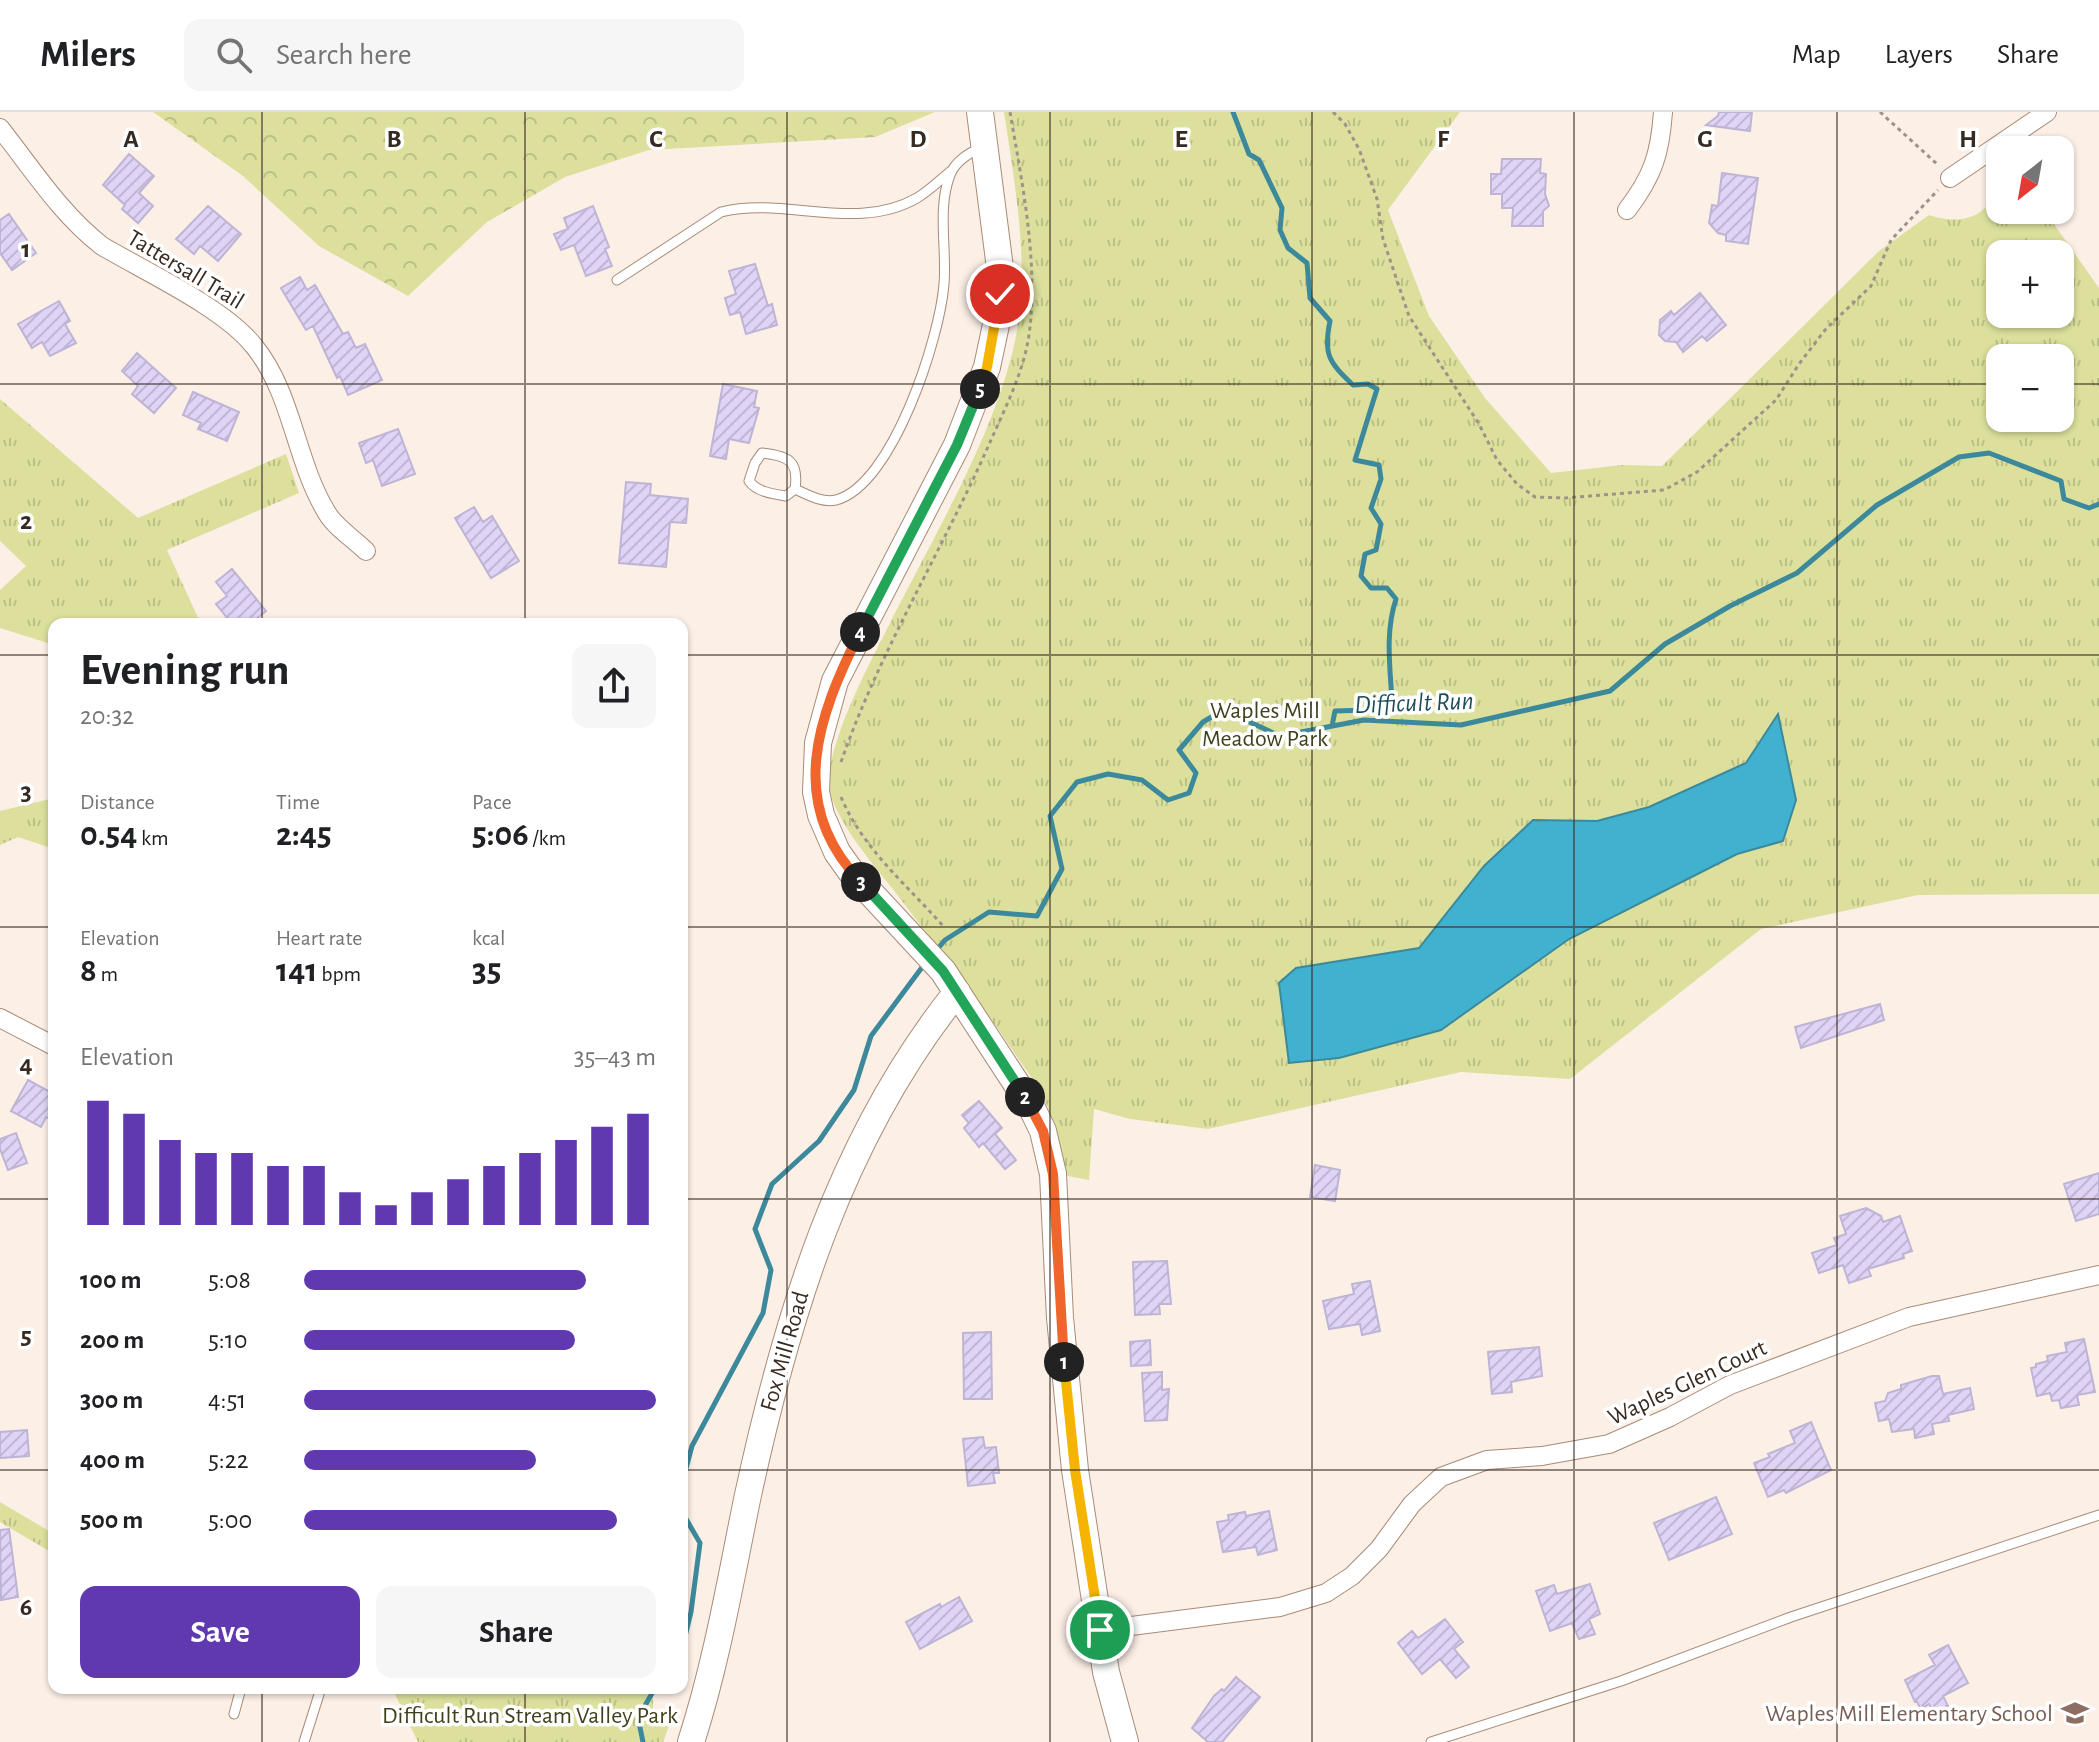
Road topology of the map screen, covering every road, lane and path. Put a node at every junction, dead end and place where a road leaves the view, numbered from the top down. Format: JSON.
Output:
{"nodes":[{"id":1,"x":980,"y":112,"type":"edge"},
{"id":2,"x":1010,"y":112,"type":"edge"},
{"id":3,"x":1333,"y":112,"type":"edge"},
{"id":4,"x":1663,"y":112,"type":"edge"},
{"id":5,"x":1880,"y":112,"type":"edge"},
{"id":6,"x":2047,"y":112,"type":"edge"},
{"id":7,"x":0,"y":128,"type":"edge"},
{"id":8,"x":985,"y":146,"type":"junction"},
{"id":9,"x":951,"y":171,"type":"junction"},
{"id":10,"x":1950,"y":178,"type":"junction"},
{"id":11,"x":1627,"y":210,"type":"dead end"},
{"id":12,"x":617,"y":280,"type":"dead end"},
{"id":13,"x":795,"y":489,"type":"junction"},
{"id":14,"x":366,"y":551,"type":"dead end"},
{"id":15,"x":840,"y":763,"type":"dead end"},
{"id":16,"x":837,"y":789,"type":"dead end"},
{"id":17,"x":944,"y":927,"type":"dead end"},
{"id":18,"x":950,"y":981,"type":"junction"},
{"id":19,"x":0,"y":1018,"type":"edge"},
{"id":20,"x":48,"y":1043,"type":"edge"},
{"id":21,"x":2099,"y":1275,"type":"edge"},
{"id":22,"x":2099,"y":1515,"type":"edge"},
{"id":23,"x":1100,"y":1630,"type":"junction"},
{"id":24,"x":239,"y":1694,"type":"edge"},
{"id":25,"x":319,"y":1694,"type":"edge"},
{"id":26,"x":234,"y":1714,"type":"dead end"},
{"id":27,"x":304,"y":1742,"type":"edge"},
{"id":28,"x":691,"y":1742,"type":"edge"},
{"id":29,"x":1125,"y":1742,"type":"edge"},
{"id":30,"x":1431,"y":1742,"type":"edge"}],
"edges":[{"from":1,"to":8,"type":"main road"},
{"from":2,"to":15,"type":"path"},
{"from":3,"to":10,"type":"path"},
{"from":4,"to":11,"type":"street"},
{"from":5,"to":10,"type":"path"},
{"from":6,"to":10,"type":"street"},
{"from":7,"to":14,"type":"street","name":"Tattersall Trail"},
{"from":8,"to":9,"type":"lane"},
{"from":8,"to":18,"type":"main road"},
{"from":9,"to":12,"type":"lane"},
{"from":9,"to":13,"type":"lane"},
{"from":13,"to":13,"type":"lane"},
{"from":16,"to":17,"type":"path"},
{"from":18,"to":23,"type":"main road"},
{"from":18,"to":28,"type":"main road","name":"Fox Mill Road"},
{"from":19,"to":20,"type":"street"},
{"from":21,"to":23,"type":"street","name":"Waples Glen Court"},
{"from":22,"to":30,"type":"lane"},
{"from":23,"to":29,"type":"main road"},
{"from":24,"to":26,"type":"lane"},
{"from":25,"to":27,"type":"lane"}]}
